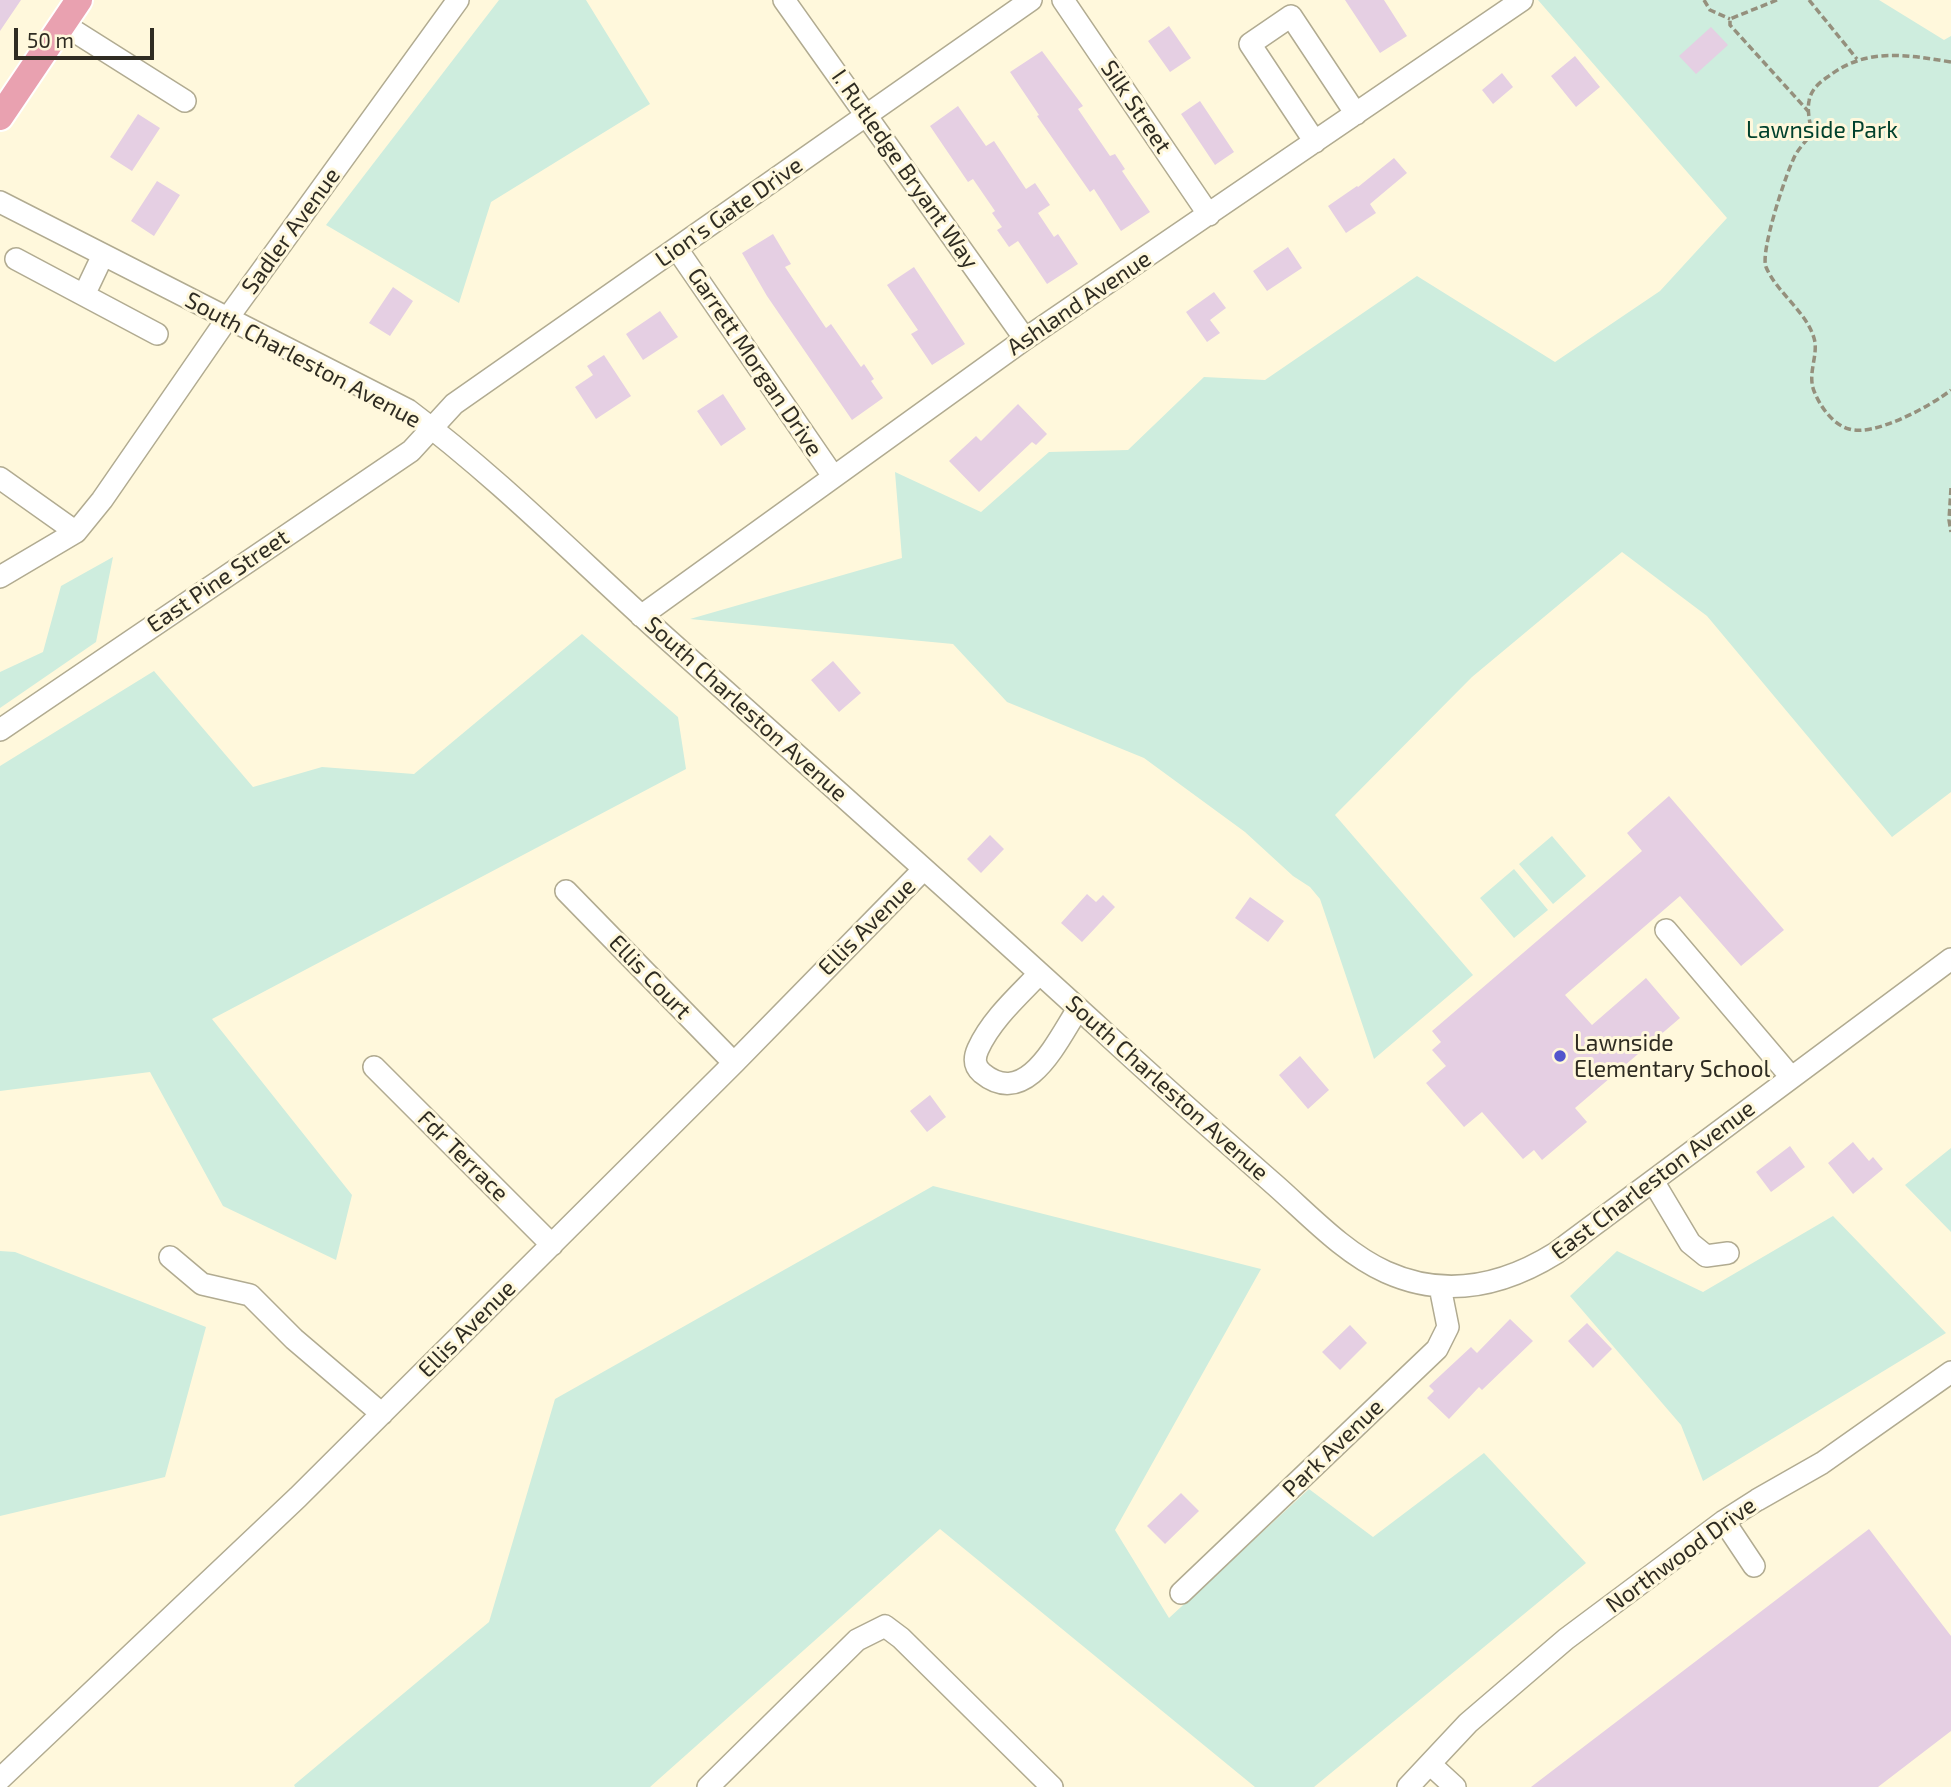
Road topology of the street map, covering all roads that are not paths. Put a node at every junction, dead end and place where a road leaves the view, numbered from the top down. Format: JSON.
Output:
{"nodes":[{"id":1,"x":79,"y":0,"type":"edge"},
{"id":2,"x":458,"y":0,"type":"edge"},
{"id":3,"x":784,"y":0,"type":"edge"},
{"id":4,"x":1031,"y":0,"type":"edge"},
{"id":5,"x":1063,"y":0,"type":"edge"},
{"id":6,"x":1522,"y":0,"type":"edge"},
{"id":7,"x":63,"y":24,"type":"junction"},
{"id":8,"x":185,"y":101,"type":"dead end"},
{"id":9,"x":867,"y":114,"type":"junction"},
{"id":10,"x":1356,"y":114,"type":"junction"},
{"id":11,"x":0,"y":117,"type":"edge"},
{"id":12,"x":1315,"y":142,"type":"junction"},
{"id":13,"x":0,"y":202,"type":"edge"},
{"id":14,"x":1209,"y":215,"type":"junction"},
{"id":15,"x":677,"y":249,"type":"junction"},
{"id":16,"x":103,"y":255,"type":"junction"},
{"id":17,"x":16,"y":259,"type":"dead end"},
{"id":18,"x":84,"y":295,"type":"junction"},
{"id":19,"x":227,"y":319,"type":"junction"},
{"id":20,"x":157,"y":334,"type":"dead end"},
{"id":21,"x":1025,"y":339,"type":"junction"},
{"id":22,"x":432,"y":428,"type":"junction"},
{"id":23,"x":833,"y":476,"type":"junction"},
{"id":24,"x":0,"y":478,"type":"edge"},
{"id":25,"x":76,"y":532,"type":"junction"},
{"id":26,"x":0,"y":577,"type":"edge"},
{"id":27,"x":641,"y":616,"type":"junction"},
{"id":28,"x":0,"y":730,"type":"edge"},
{"id":29,"x":924,"y":869,"type":"junction"},
{"id":30,"x":566,"y":891,"type":"dead end"},
{"id":31,"x":1666,"y":930,"type":"dead end"},
{"id":32,"x":1951,"y":959,"type":"edge"},
{"id":33,"x":1040,"y":974,"type":"junction"},
{"id":34,"x":1078,"y":1009,"type":"junction"},
{"id":35,"x":734,"y":1063,"type":"junction"},
{"id":36,"x":374,"y":1067,"type":"dead end"},
{"id":37,"x":1791,"y":1077,"type":"junction"},
{"id":38,"x":1653,"y":1181,"type":"junction"},
{"id":39,"x":552,"y":1245,"type":"junction"},
{"id":40,"x":1728,"y":1253,"type":"dead end"},
{"id":41,"x":170,"y":1257,"type":"dead end"},
{"id":42,"x":1440,"y":1287,"type":"junction"},
{"id":43,"x":1951,"y":1372,"type":"edge"},
{"id":44,"x":382,"y":1414,"type":"junction"},
{"id":45,"x":1724,"y":1521,"type":"junction"},
{"id":46,"x":1754,"y":1566,"type":"dead end"},
{"id":47,"x":1181,"y":1593,"type":"dead end"},
{"id":48,"x":1430,"y":1764,"type":"junction"},
{"id":49,"x":0,"y":1779,"type":"edge"},
{"id":50,"x":708,"y":1787,"type":"edge"},
{"id":51,"x":1052,"y":1787,"type":"edge"},
{"id":52,"x":1408,"y":1787,"type":"edge"},
{"id":53,"x":1455,"y":1787,"type":"edge"}],
"edges":[{"from":1,"to":7,"type":"main road"},
{"from":2,"to":19,"type":"street","name":"Sadler Avenue"},
{"from":3,"to":9,"type":"street","name":"I. Rutledge Bryant Way"},
{"from":4,"to":9,"type":"street","name":"Lion's Gate Drive"},
{"from":5,"to":14,"type":"street","name":"Silk Street"},
{"from":6,"to":10,"type":"street","name":"Ashland Avenue"},
{"from":7,"to":8,"type":"street"},
{"from":7,"to":11,"type":"main road"},
{"from":9,"to":15,"type":"street","name":"Lion's Gate Drive"},
{"from":9,"to":21,"type":"street","name":"I. Rutledge Bryant Way"},
{"from":10,"to":12,"type":"street","name":"Ashland Avenue"},
{"from":10,"to":12,"type":"street"},
{"from":12,"to":14,"type":"street","name":"Ashland Avenue"},
{"from":13,"to":16,"type":"street","name":"South Charleston Avenue"},
{"from":14,"to":21,"type":"street","name":"Ashland Avenue"},
{"from":15,"to":22,"type":"street","name":"Lion's Gate Drive"},
{"from":15,"to":23,"type":"street","name":"Garrett Morgan Drive"},
{"from":16,"to":18,"type":"street"},
{"from":16,"to":19,"type":"street","name":"South Charleston Avenue"},
{"from":17,"to":18,"type":"street"},
{"from":18,"to":20,"type":"street"},
{"from":19,"to":22,"type":"street","name":"South Charleston Avenue"},
{"from":19,"to":25,"type":"street","name":"Sadler Avenue"},
{"from":21,"to":23,"type":"street","name":"Ashland Avenue"},
{"from":22,"to":27,"type":"street","name":"South Charleston Avenue"},
{"from":22,"to":28,"type":"street","name":"East Pine Street"},
{"from":23,"to":27,"type":"street","name":"Ashland Avenue"},
{"from":24,"to":25,"type":"street"},
{"from":25,"to":26,"type":"street"},
{"from":27,"to":29,"type":"street","name":"South Charleston Avenue"},
{"from":29,"to":33,"type":"street","name":"South Charleston Avenue"},
{"from":29,"to":35,"type":"street","name":"Ellis Avenue"},
{"from":30,"to":35,"type":"street","name":"Ellis Court"},
{"from":31,"to":37,"type":"street"},
{"from":32,"to":37,"type":"street","name":"East Charleston Avenue"},
{"from":33,"to":34,"type":"street","name":"South Charleston Avenue"},
{"from":33,"to":34,"type":"street"},
{"from":34,"to":42,"type":"street","name":"South Charleston Avenue"},
{"from":35,"to":39,"type":"street","name":"Ellis Avenue"},
{"from":36,"to":39,"type":"street","name":"Fdr Terrace"},
{"from":37,"to":38,"type":"street","name":"East Charleston Avenue"},
{"from":38,"to":40,"type":"street"},
{"from":38,"to":42,"type":"street","name":"East Charleston Avenue"},
{"from":39,"to":44,"type":"street","name":"Ellis Avenue"},
{"from":41,"to":44,"type":"street"},
{"from":42,"to":47,"type":"street","name":"Park Avenue"},
{"from":43,"to":45,"type":"street","name":"Northwood Drive"},
{"from":44,"to":49,"type":"street","name":"Ellis Avenue"},
{"from":45,"to":46,"type":"street"},
{"from":45,"to":48,"type":"street","name":"Northwood Drive"},
{"from":48,"to":52,"type":"street","name":"Northwood Drive"},
{"from":48,"to":53,"type":"street"},
{"from":50,"to":51,"type":"street"}]}
